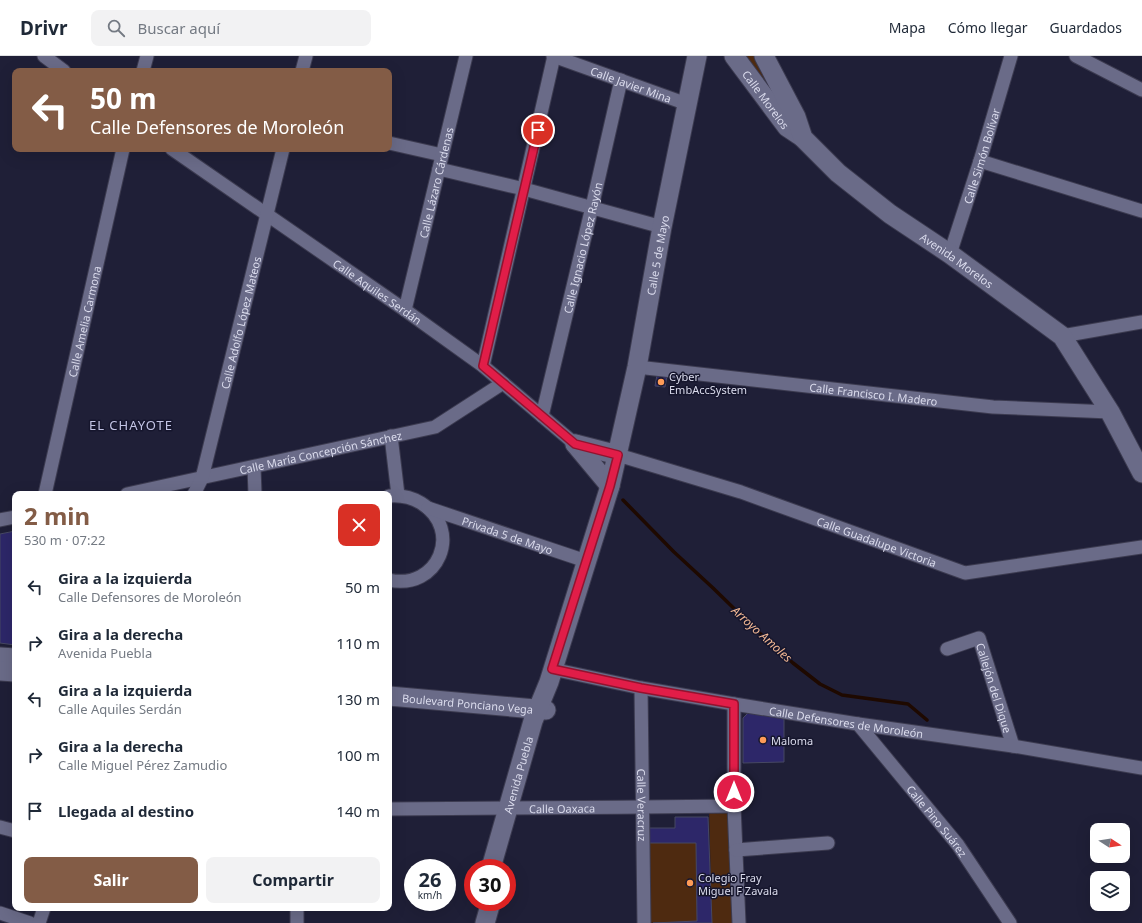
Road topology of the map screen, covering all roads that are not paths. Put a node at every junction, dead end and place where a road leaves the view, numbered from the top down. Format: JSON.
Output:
{"nodes":[{"id":1,"x":44,"y":56,"type":"edge"},
{"id":2,"x":146,"y":56,"type":"edge"},
{"id":3,"x":306,"y":56,"type":"edge"},
{"id":4,"x":466,"y":56,"type":"edge"},
{"id":5,"x":554,"y":56,"type":"edge"},
{"id":6,"x":697,"y":56,"type":"edge"},
{"id":7,"x":734,"y":56,"type":"edge"},
{"id":8,"x":764,"y":56,"type":"edge"},
{"id":9,"x":1011,"y":56,"type":"edge"},
{"id":10,"x":1076,"y":56,"type":"edge"},
{"id":11,"x":60,"y":68,"type":"edge"},
{"id":12,"x":144,"y":68,"type":"edge"},
{"id":13,"x":303,"y":68,"type":"edge"},
{"id":14,"x":621,"y":80,"type":"junction"},
{"id":15,"x":1142,"y":90,"type":"edge"},
{"id":16,"x":687,"y":104,"type":"junction"},
{"id":17,"x":803,"y":138,"type":"junction"},
{"id":18,"x":392,"y":144,"type":"edge"},
{"id":19,"x":122,"y":152,"type":"edge"},
{"id":20,"x":176,"y":152,"type":"edge"},
{"id":21,"x":282,"y":152,"type":"edge"},
{"id":22,"x":442,"y":155,"type":"junction"},
{"id":23,"x":980,"y":161,"type":"junction"},
{"id":24,"x":439,"y":168,"type":"junction"},
{"id":25,"x":524,"y":189,"type":"junction"},
{"id":26,"x":592,"y":207,"type":"junction"},
{"id":27,"x":1142,"y":211,"type":"edge"},
{"id":28,"x":267,"y":214,"type":"junction"},
{"id":29,"x":662,"y":227,"type":"junction"},
{"id":30,"x":950,"y":254,"type":"junction"},
{"id":31,"x":405,"y":310,"type":"junction"},
{"id":32,"x":1142,"y":322,"type":"edge"},
{"id":33,"x":1062,"y":336,"type":"junction"},
{"id":34,"x":483,"y":366,"type":"junction"},
{"id":35,"x":637,"y":367,"type":"junction"},
{"id":36,"x":503,"y":383,"type":"junction"},
{"id":37,"x":1110,"y":412,"type":"junction"},
{"id":38,"x":542,"y":416,"type":"junction"},
{"id":39,"x":391,"y":436,"type":"junction"},
{"id":40,"x":575,"y":444,"type":"junction"},
{"id":41,"x":618,"y":455,"type":"junction"},
{"id":42,"x":254,"y":467,"type":"junction"},
{"id":43,"x":1142,"y":473,"type":"edge"},
{"id":44,"x":202,"y":478,"type":"junction"},
{"id":45,"x":610,"y":486,"type":"junction"},
{"id":46,"x":45,"y":491,"type":"edge"},
{"id":47,"x":141,"y":491,"type":"edge"},
{"id":48,"x":196,"y":491,"type":"edge"},
{"id":49,"x":255,"y":491,"type":"edge"},
{"id":50,"x":394,"y":496,"type":"edge"},
{"id":51,"x":428,"y":508,"type":"junction"},
{"id":52,"x":12,"y":518,"type":"edge"},
{"id":53,"x":0,"y":520,"type":"edge"},
{"id":54,"x":1142,"y":547,"type":"edge"},
{"id":55,"x":586,"y":561,"type":"junction"},
{"id":56,"x":392,"y":581,"type":"edge"},
{"id":57,"x":947,"y":649,"type":"dead end"},
{"id":58,"x":0,"y":657,"type":"edge"},
{"id":59,"x":12,"y":658,"type":"edge"},
{"id":60,"x":0,"y":671,"type":"edge"},
{"id":61,"x":12,"y":672,"type":"edge"},
{"id":62,"x":550,"y":676,"type":"junction"},
{"id":63,"x":641,"y":688,"type":"junction"},
{"id":64,"x":392,"y":696,"type":"edge"},
{"id":65,"x":734,"y":704,"type":"junction"},
{"id":66,"x":542,"y":709,"type":"junction"},
{"id":67,"x":858,"y":724,"type":"junction"},
{"id":68,"x":1013,"y":746,"type":"junction"},
{"id":69,"x":1142,"y":768,"type":"edge"},
{"id":70,"x":734,"y":806,"type":"junction"},
{"id":71,"x":642,"y":807,"type":"junction"},
{"id":72,"x":392,"y":809,"type":"edge"},
{"id":73,"x":512,"y":809,"type":"junction"},
{"id":74,"x":0,"y":827,"type":"edge"},
{"id":75,"x":12,"y":830,"type":"edge"},
{"id":76,"x":828,"y":843,"type":"dead end"},
{"id":77,"x":736,"y":850,"type":"junction"},
{"id":78,"x":493,"y":859,"type":"edge"},
{"id":79,"x":503,"y":859,"type":"edge"},
{"id":80,"x":43,"y":911,"type":"edge"},
{"id":81,"x":297,"y":911,"type":"edge"},
{"id":82,"x":478,"y":911,"type":"edge"},
{"id":83,"x":488,"y":911,"type":"edge"},
{"id":84,"x":0,"y":914,"type":"edge"},
{"id":85,"x":1009,"y":922,"type":"edge"},
{"id":86,"x":30,"y":923,"type":"edge"},
{"id":87,"x":39,"y":923,"type":"edge"},
{"id":88,"x":297,"y":923,"type":"edge"},
{"id":89,"x":475,"y":923,"type":"edge"},
{"id":90,"x":485,"y":923,"type":"edge"},
{"id":91,"x":644,"y":923,"type":"edge"},
{"id":92,"x":739,"y":923,"type":"edge"}],
"edges":[{"from":1,"to":11,"type":"street"},
{"from":2,"to":12,"type":"street"},
{"from":3,"to":13,"type":"street"},
{"from":4,"to":22,"type":"street","name":"Calle Lázaro Cárdenas"},
{"from":5,"to":14,"type":"street","name":"Calle Javier Mina"},
{"from":5,"to":25,"type":"street"},
{"from":6,"to":16,"type":"street","name":"Calle 5 de Mayo"},
{"from":7,"to":17,"type":"street","name":"Calle Morelos"},
{"from":8,"to":17,"type":"street","name":"Avenida Morelos"},
{"from":9,"to":23,"type":"street","name":"Calle Simón Bolívar"},
{"from":10,"to":15,"type":"street"},
{"from":14,"to":16,"type":"street","name":"Calle Javier Mina"},
{"from":14,"to":26,"type":"street","name":"Calle Ignacio López Rayón"},
{"from":16,"to":29,"type":"street","name":"Calle 5 de Mayo"},
{"from":17,"to":30,"type":"street","name":"Avenida Morelos"},
{"from":18,"to":22,"type":"street"},
{"from":19,"to":46,"type":"street","name":"Calle Amelia Carmona"},
{"from":20,"to":28,"type":"street","name":"Calle Aquiles Serdán"},
{"from":21,"to":28,"type":"street","name":"Calle Adolfo López Mateos"},
{"from":22,"to":24,"type":"street","name":"Calle Lázaro Cárdenas"},
{"from":23,"to":27,"type":"street"},
{"from":23,"to":30,"type":"street","name":"Calle Simón Bolívar"},
{"from":24,"to":25,"type":"street"},
{"from":24,"to":31,"type":"street","name":"Calle Lázaro Cárdenas"},
{"from":25,"to":26,"type":"street"},
{"from":25,"to":34,"type":"street"},
{"from":26,"to":29,"type":"street"},
{"from":26,"to":38,"type":"street","name":"Calle Ignacio López Rayón"},
{"from":28,"to":31,"type":"street","name":"Calle Aquiles Serdán"},
{"from":28,"to":44,"type":"street","name":"Calle Adolfo López Mateos"},
{"from":29,"to":35,"type":"street","name":"Calle 5 de Mayo"},
{"from":30,"to":33,"type":"street","name":"Avenida Morelos"},
{"from":31,"to":34,"type":"street","name":"Calle Aquiles Serdán"},
{"from":32,"to":33,"type":"street"},
{"from":33,"to":37,"type":"street","name":"Avenida Morelos"},
{"from":34,"to":36,"type":"street","name":"Calle Aquiles Serdán"},
{"from":35,"to":37,"type":"street","name":"Calle Francisco I. Madero"},
{"from":35,"to":41,"type":"street","name":"Calle 5 de Mayo"},
{"from":36,"to":38,"type":"street","name":"Calle Aquiles Serdán"},
{"from":36,"to":39,"type":"street","name":"Calle María Concepción Sánchez"},
{"from":37,"to":43,"type":"street","name":"Avenida Morelos"},
{"from":38,"to":40,"type":"street","name":"Calle Aquiles Serdán"},
{"from":39,"to":42,"type":"street","name":"Calle María Concepción Sánchez"},
{"from":39,"to":50,"type":"street"},
{"from":40,"to":41,"type":"street","name":"Calle Aquiles Serdán"},
{"from":40,"to":45,"type":"street","name":"Calle Aquiles Serdán"},
{"from":41,"to":45,"type":"street","name":"Avenida Puebla"},
{"from":41,"to":54,"type":"street","name":"Calle Guadalupe Victoria"},
{"from":42,"to":44,"type":"street","name":"Calle María Concepción Sánchez"},
{"from":42,"to":49,"type":"street"},
{"from":44,"to":47,"type":"street","name":"Calle María Concepción Sánchez"},
{"from":44,"to":48,"type":"street","name":"Calle Adolfo López Mateos"},
{"from":45,"to":55,"type":"street","name":"Avenida Puebla"},
{"from":50,"to":51,"type":"street","name":"Privada 5 de Mayo"},
{"from":51,"to":55,"type":"street","name":"Privada 5 de Mayo"},
{"from":51,"to":56,"type":"street","name":"Privada 5 de Mayo"},
{"from":52,"to":53,"type":"street"},
{"from":55,"to":62,"type":"street","name":"Avenida Puebla"},
{"from":57,"to":68,"type":"street","name":"Callejón del Dique"},
{"from":58,"to":59,"type":"street"},
{"from":60,"to":61,"type":"street"},
{"from":62,"to":63,"type":"street","name":"Calle Defensores de Moroleón"},
{"from":62,"to":66,"type":"street","name":"Avenida Puebla"},
{"from":63,"to":65,"type":"street","name":"Calle Defensores de Moroleón"},
{"from":63,"to":71,"type":"street","name":"Calle Veracruz"},
{"from":64,"to":66,"type":"street","name":"Boulevard Ponciano Vega"},
{"from":65,"to":67,"type":"street","name":"Calle Defensores de Moroleón"},
{"from":65,"to":70,"type":"street"},
{"from":66,"to":73,"type":"street","name":"Avenida Puebla"},
{"from":67,"to":68,"type":"street","name":"Calle Defensores de Moroleón"},
{"from":67,"to":85,"type":"street","name":"Calle Pino Suárez"},
{"from":68,"to":69,"type":"street","name":"Calle Defensores de Moroleón"},
{"from":70,"to":71,"type":"street","name":"Calle Oaxaca"},
{"from":70,"to":77,"type":"street"},
{"from":71,"to":73,"type":"street","name":"Calle Oaxaca"},
{"from":71,"to":91,"type":"street","name":"Calle Veracruz"},
{"from":72,"to":73,"type":"street","name":"Calle Oaxaca"},
{"from":73,"to":78,"type":"street","name":"Avenida Puebla"},
{"from":73,"to":79,"type":"street","name":"Avenida Puebla"},
{"from":74,"to":75,"type":"street"},
{"from":76,"to":77,"type":"street"},
{"from":77,"to":92,"type":"street"},
{"from":80,"to":87,"type":"street"},
{"from":81,"to":88,"type":"street"},
{"from":82,"to":89,"type":"street"},
{"from":83,"to":90,"type":"street"},
{"from":84,"to":86,"type":"street"}]}
